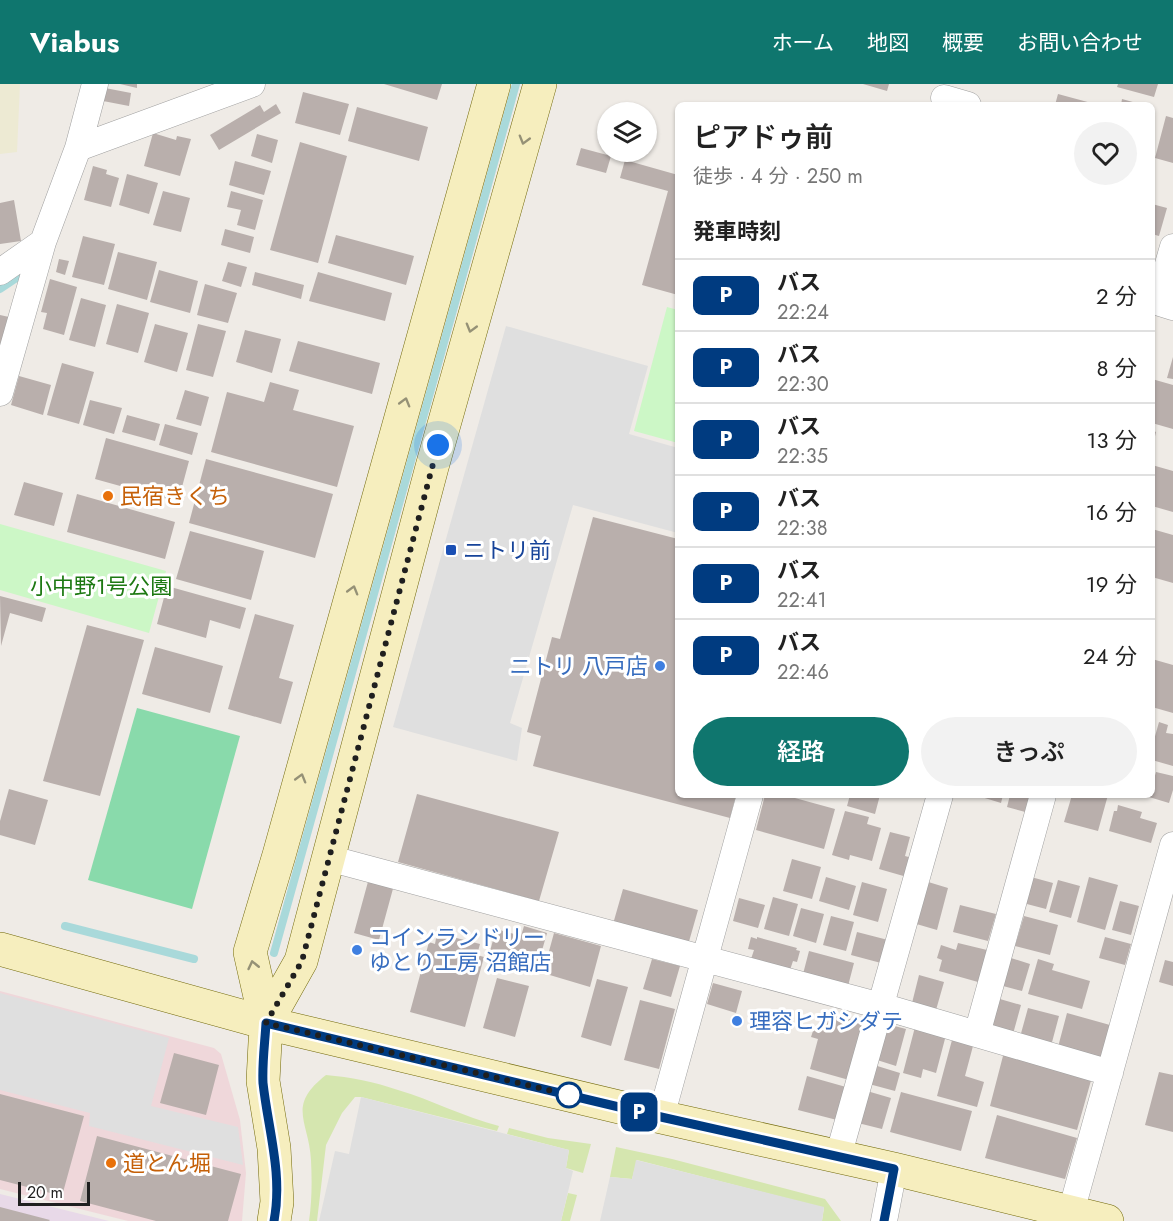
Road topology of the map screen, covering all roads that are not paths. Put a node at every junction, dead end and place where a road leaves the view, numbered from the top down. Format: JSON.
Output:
{"nodes":[{"id":1,"x":96,"y":84,"type":"edge"},
{"id":2,"x":252,"y":84,"type":"edge"},
{"id":3,"x":494,"y":84,"type":"edge"},
{"id":4,"x":540,"y":84,"type":"edge"},
{"id":5,"x":944,"y":96,"type":"edge"},
{"id":6,"x":960,"y":102,"type":"edge"},
{"id":7,"x":78,"y":148,"type":"junction"},
{"id":8,"x":43,"y":242,"type":"junction"},
{"id":9,"x":1173,"y":247,"type":"edge"},
{"id":10,"x":0,"y":272,"type":"edge"},
{"id":11,"x":1173,"y":307,"type":"edge"},
{"id":12,"x":0,"y":393,"type":"edge"},
{"id":13,"x":749,"y":798,"type":"edge"},
{"id":14,"x":939,"y":798,"type":"edge"},
{"id":15,"x":1042,"y":798,"type":"edge"},
{"id":16,"x":1173,"y":845,"type":"edge"},
{"id":17,"x":328,"y":858,"type":"junction"},
{"id":18,"x":1163,"y":916,"type":"edge"},
{"id":19,"x":0,"y":949,"type":"edge"},
{"id":20,"x":704,"y":958,"type":"junction"},
{"id":21,"x":881,"y":1006,"type":"junction"},
{"id":22,"x":266,"y":1023,"type":"junction"},
{"id":23,"x":977,"y":1034,"type":"junction"},
{"id":24,"x":1110,"y":1073,"type":"junction"},
{"id":25,"x":661,"y":1117,"type":"junction"},
{"id":26,"x":838,"y":1157,"type":"junction"},
{"id":27,"x":894,"y":1169,"type":"junction"},
{"id":28,"x":1071,"y":1212,"type":"junction"},
{"id":29,"x":274,"y":1221,"type":"edge"},
{"id":30,"x":884,"y":1221,"type":"edge"},
{"id":31,"x":1107,"y":1221,"type":"edge"}],
"edges":[{"from":1,"to":7,"type":"street"},
{"from":2,"to":7,"type":"street"},
{"from":22,"to":3,"type":"street","one_way":true},
{"from":4,"to":17,"type":"street","one_way":true},
{"from":5,"to":6,"type":"street"},
{"from":7,"to":8,"type":"street"},
{"from":8,"to":10,"type":"street"},
{"from":8,"to":12,"type":"street"},
{"from":9,"to":11,"type":"street"},
{"from":13,"to":20,"type":"street"},
{"from":14,"to":21,"type":"street"},
{"from":15,"to":23,"type":"street"},
{"from":16,"to":18,"type":"street"},
{"from":17,"to":20,"type":"street"},
{"from":17,"to":22,"type":"street"},
{"from":18,"to":24,"type":"street"},
{"from":19,"to":22,"type":"street"},
{"from":20,"to":21,"type":"street"},
{"from":20,"to":25,"type":"street"},
{"from":21,"to":23,"type":"street"},
{"from":21,"to":26,"type":"street"},
{"from":22,"to":25,"type":"street"},
{"from":22,"to":29,"type":"street"},
{"from":23,"to":24,"type":"street"},
{"from":24,"to":28,"type":"street"},
{"from":25,"to":26,"type":"street"},
{"from":26,"to":27,"type":"street"},
{"from":27,"to":28,"type":"street"},
{"from":27,"to":30,"type":"street"},
{"from":28,"to":31,"type":"street"}]}
